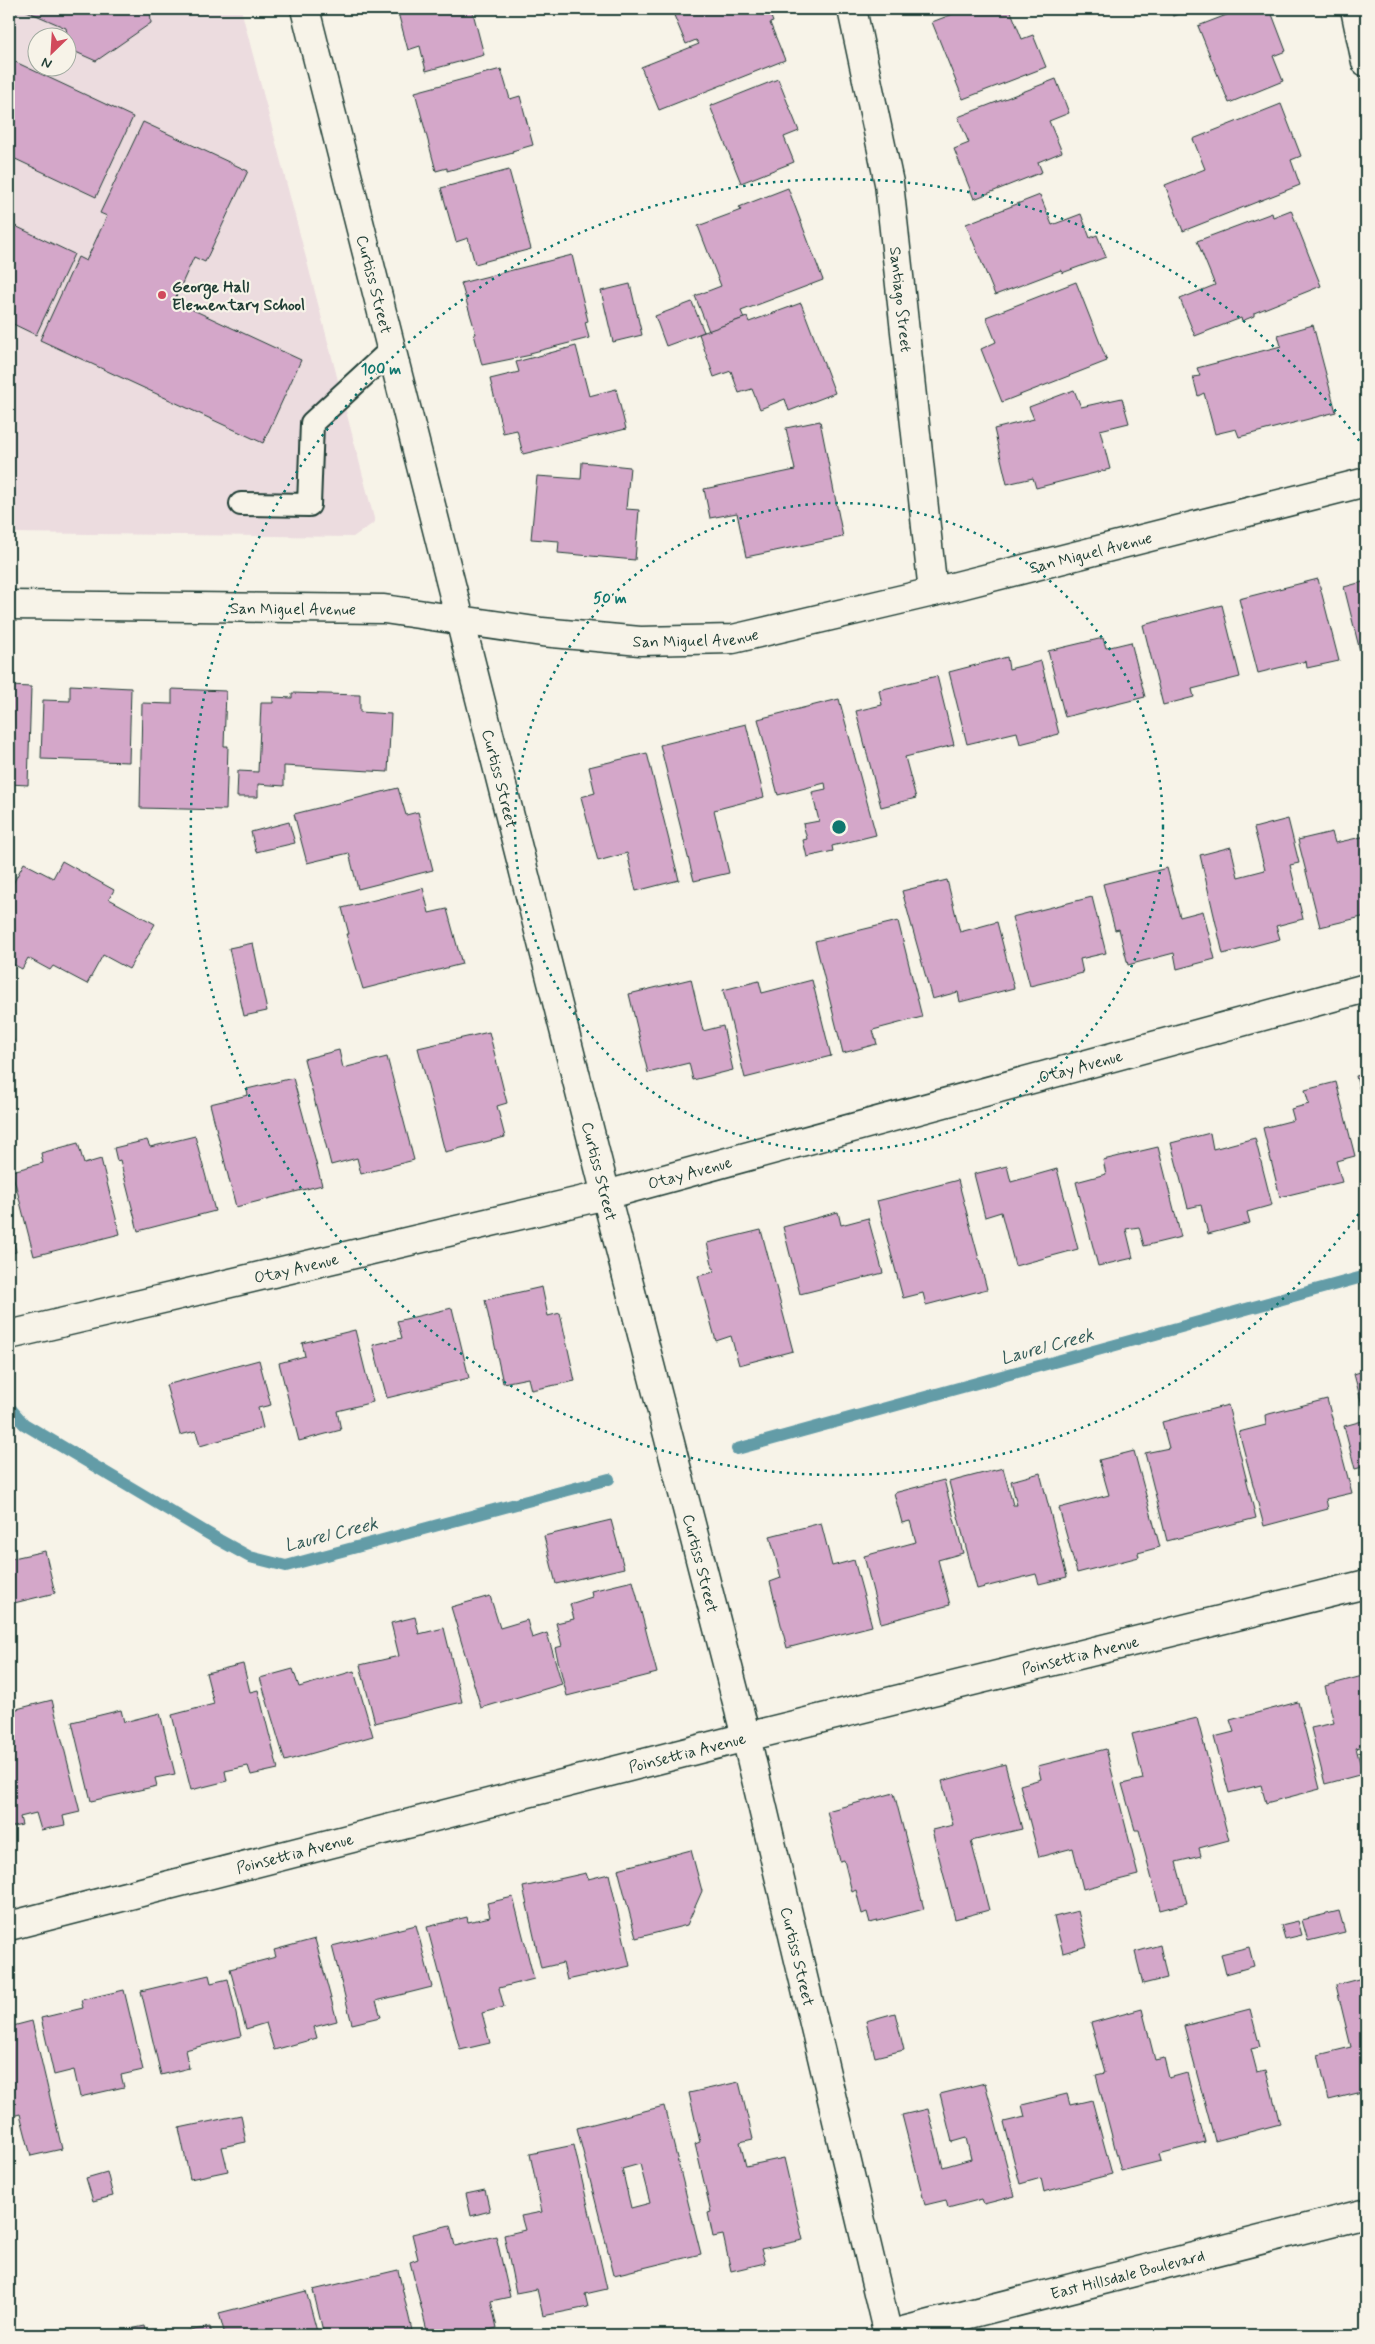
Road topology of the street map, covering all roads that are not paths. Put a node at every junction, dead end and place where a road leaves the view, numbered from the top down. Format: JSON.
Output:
{"nodes":[{"id":1,"x":305,"y":9,"type":"edge"},
{"id":2,"x":852,"y":9,"type":"edge"},
{"id":3,"x":1355,"y":9,"type":"edge"},
{"id":4,"x":1366,"y":62,"type":"edge"},
{"id":5,"x":392,"y":349,"type":"junction"},
{"id":6,"x":1366,"y":482,"type":"edge"},
{"id":7,"x":241,"y":504,"type":"dead end"},
{"id":8,"x":933,"y":592,"type":"junction"},
{"id":9,"x":9,"y":605,"type":"edge"},
{"id":10,"x":462,"y":621,"type":"junction"},
{"id":11,"x":1366,"y":988,"type":"edge"},
{"id":12,"x":606,"y":1195,"type":"junction"},
{"id":13,"x":9,"y":1336,"type":"edge"},
{"id":14,"x":1366,"y":1584,"type":"edge"},
{"id":15,"x":746,"y":1738,"type":"junction"},
{"id":16,"x":9,"y":1926,"type":"edge"},
{"id":17,"x":1366,"y":2213,"type":"edge"},
{"id":18,"x":888,"y":2335,"type":"edge"}],
"edges":[{"from":1,"to":5,"type":"street","name":"Curtiss Street"},
{"from":2,"to":8,"type":"street","name":"Santiago Street"},
{"from":3,"to":4,"type":"street"},
{"from":5,"to":7,"type":"lane"},
{"from":5,"to":10,"type":"street","name":"Curtiss Street"},
{"from":6,"to":8,"type":"street","name":"San Miguel Avenue"},
{"from":8,"to":10,"type":"street","name":"San Miguel Avenue"},
{"from":9,"to":10,"type":"street","name":"San Miguel Avenue"},
{"from":10,"to":12,"type":"street","name":"Curtiss Street"},
{"from":11,"to":12,"type":"street","name":"Otay Avenue"},
{"from":12,"to":13,"type":"street","name":"Otay Avenue"},
{"from":12,"to":15,"type":"street","name":"Curtiss Street"},
{"from":14,"to":15,"type":"street","name":"Poinsettia Avenue"},
{"from":15,"to":16,"type":"street","name":"Poinsettia Avenue"},
{"from":15,"to":18,"type":"street","name":"Curtiss Street"},
{"from":17,"to":18,"type":"street","name":"East Hillsdale Boulevard"}]}
